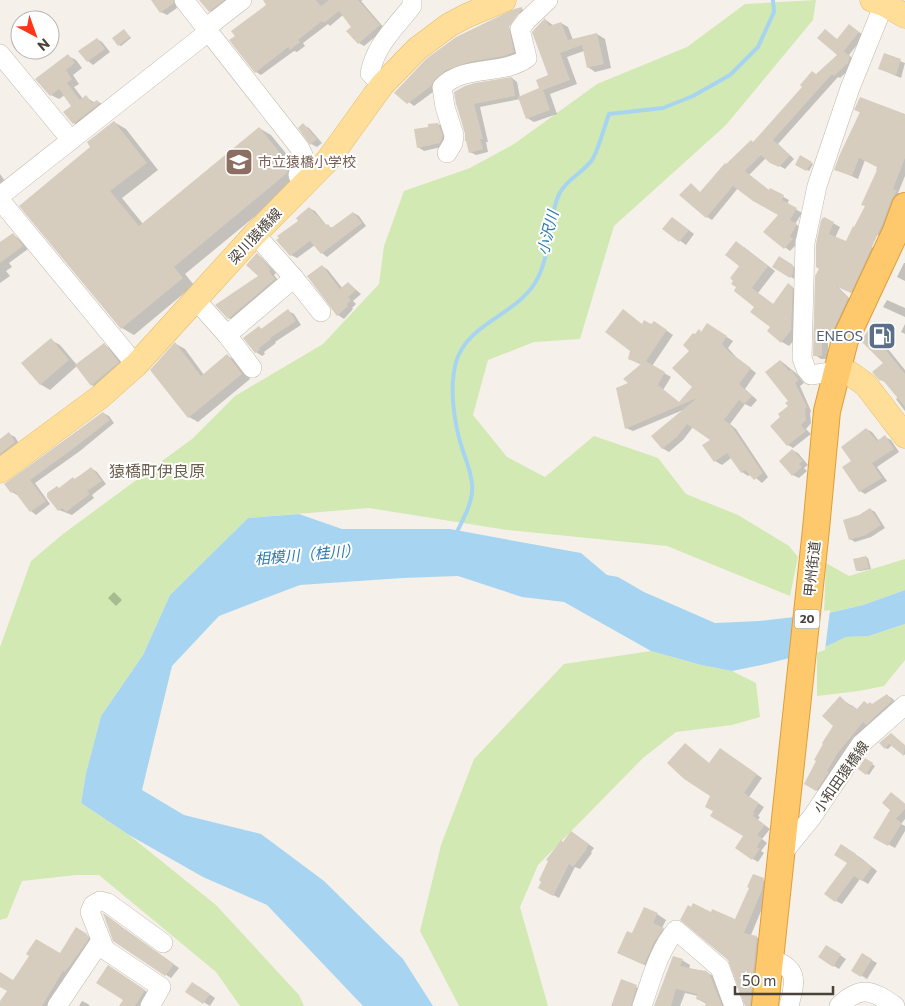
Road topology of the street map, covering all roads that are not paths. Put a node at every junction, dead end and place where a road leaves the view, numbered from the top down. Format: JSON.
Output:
{"nodes":[{"id":1,"x":184,"y":0,"type":"edge"},
{"id":2,"x":242,"y":0,"type":"edge"},
{"id":3,"x":412,"y":0,"type":"edge"},
{"id":4,"x":504,"y":0,"type":"edge"},
{"id":5,"x":548,"y":0,"type":"edge"},
{"id":6,"x":880,"y":1,"type":"edge"},
{"id":7,"x":905,"y":16,"type":"edge"},
{"id":8,"x":208,"y":31,"type":"junction"},
{"id":9,"x":0,"y":54,"type":"edge"},
{"id":10,"x":382,"y":85,"type":"junction"},
{"id":11,"x":71,"y":140,"type":"junction"},
{"id":12,"x":447,"y":153,"type":"dead end"},
{"id":13,"x":303,"y":186,"type":"junction"},
{"id":14,"x":0,"y":196,"type":"edge"},
{"id":15,"x":0,"y":200,"type":"edge"},
{"id":16,"x":905,"y":206,"type":"edge"},
{"id":17,"x":254,"y":234,"type":"junction"},
{"id":18,"x":294,"y":278,"type":"junction"},
{"id":19,"x":195,"y":299,"type":"junction"},
{"id":20,"x":321,"y":312,"type":"dead end"},
{"id":21,"x":226,"y":335,"type":"junction"},
{"id":22,"x":136,"y":365,"type":"junction"},
{"id":23,"x":252,"y":368,"type":"dead end"},
{"id":24,"x":837,"y":371,"type":"junction"},
{"id":25,"x":905,"y":436,"type":"edge"},
{"id":26,"x":0,"y":471,"type":"edge"},
{"id":27,"x":905,"y":705,"type":"edge"},
{"id":28,"x":782,"y":854,"type":"junction"},
{"id":29,"x":163,"y":942,"type":"dead end"},
{"id":30,"x":105,"y":950,"type":"junction"},
{"id":31,"x":771,"y":959,"type":"junction"},
{"id":32,"x":57,"y":1006,"type":"edge"},
{"id":33,"x":150,"y":1006,"type":"edge"},
{"id":34,"x":642,"y":1006,"type":"edge"},
{"id":35,"x":734,"y":1006,"type":"edge"},
{"id":36,"x":765,"y":1006,"type":"edge"},
{"id":37,"x":789,"y":1006,"type":"edge"},
{"id":38,"x":839,"y":1006,"type":"edge"},
{"id":39,"x":895,"y":1006,"type":"edge"}],
"edges":[{"from":1,"to":8,"type":"street"},
{"from":2,"to":8,"type":"street"},
{"from":3,"to":10,"type":"street"},
{"from":4,"to":10,"type":"main road","name":"梁川猿橋線"},
{"from":5,"to":12,"type":"street"},
{"from":6,"to":7,"type":"main road"},
{"from":6,"to":24,"type":"street"},
{"from":8,"to":11,"type":"street"},
{"from":8,"to":13,"type":"street"},
{"from":9,"to":11,"type":"street"},
{"from":10,"to":13,"type":"main road","name":"梁川猿橋線"},
{"from":11,"to":14,"type":"street"},
{"from":13,"to":17,"type":"main road","name":"梁川猿橋線"},
{"from":15,"to":22,"type":"street"},
{"from":16,"to":24,"type":"highway","name":"甲州街道","number":"20"},
{"from":17,"to":18,"type":"street"},
{"from":17,"to":19,"type":"main road","name":"梁川猿橋線"},
{"from":18,"to":20,"type":"street"},
{"from":18,"to":21,"type":"street"},
{"from":19,"to":21,"type":"street"},
{"from":19,"to":22,"type":"main road","name":"梁川猿橋線"},
{"from":21,"to":23,"type":"street"},
{"from":22,"to":26,"type":"main road","name":"梁川猿橋線"},
{"from":24,"to":25,"type":"main road"},
{"from":24,"to":28,"type":"highway","name":"甲州街道","number":"20"},
{"from":27,"to":28,"type":"street","name":"小和田猿橋線"},
{"from":28,"to":31,"type":"highway","name":"甲州街道","number":"20"},
{"from":29,"to":30,"type":"street"},
{"from":30,"to":32,"type":"street"},
{"from":30,"to":33,"type":"street"},
{"from":31,"to":36,"type":"highway","name":"甲州街道","number":"20"},
{"from":31,"to":37,"type":"street"},
{"from":34,"to":35,"type":"street"},
{"from":38,"to":39,"type":"street"}]}
